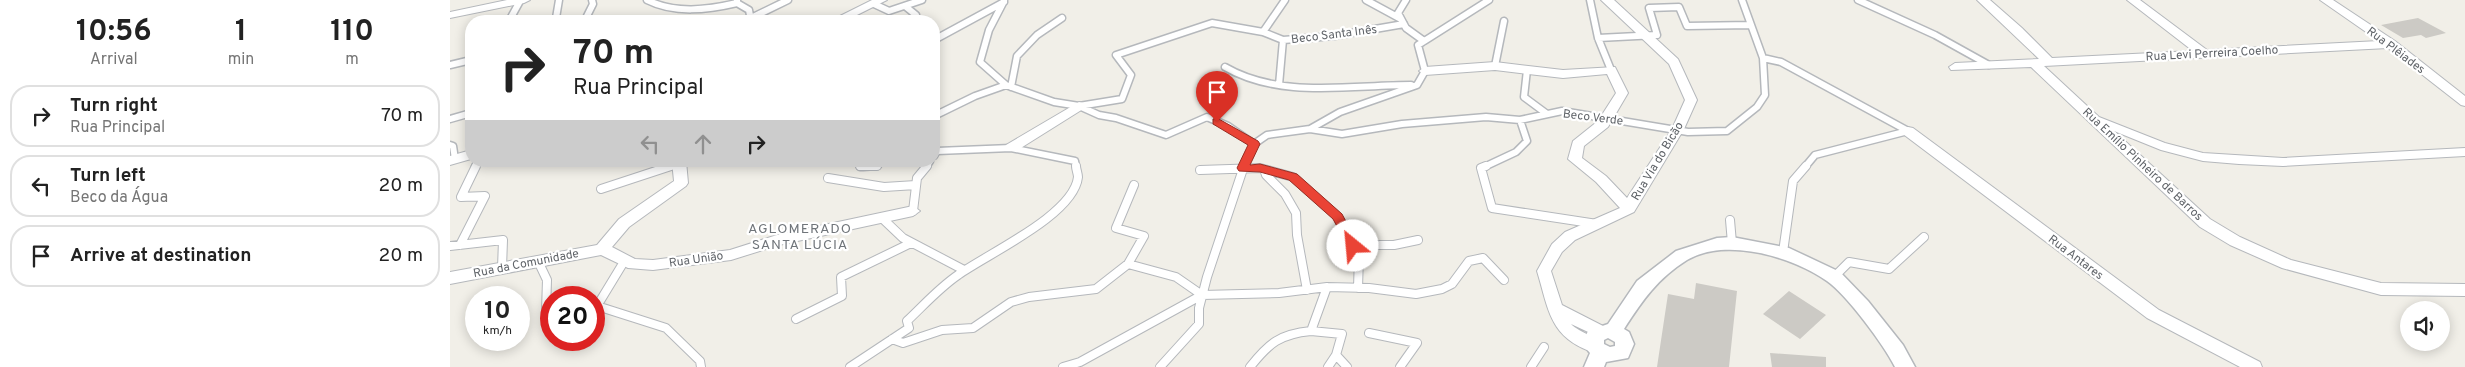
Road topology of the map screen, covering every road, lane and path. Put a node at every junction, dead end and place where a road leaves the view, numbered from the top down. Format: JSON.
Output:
{"nodes":[{"id":1,"x":522,"y":0,"type":"edge"},
{"id":2,"x":559,"y":0,"type":"edge"},
{"id":3,"x":592,"y":0,"type":"edge"},
{"id":4,"x":647,"y":0,"type":"edge"},
{"id":5,"x":788,"y":0,"type":"edge"},
{"id":6,"x":922,"y":0,"type":"edge"},
{"id":7,"x":1285,"y":0,"type":"edge"},
{"id":8,"x":1366,"y":0,"type":"edge"},
{"id":9,"x":1406,"y":0,"type":"edge"},
{"id":10,"x":1489,"y":0,"type":"edge"},
{"id":11,"x":1590,"y":0,"type":"edge"},
{"id":12,"x":1607,"y":0,"type":"edge"},
{"id":13,"x":1742,"y":0,"type":"edge"},
{"id":14,"x":1858,"y":0,"type":"edge"},
{"id":15,"x":1983,"y":0,"type":"edge"},
{"id":16,"x":2133,"y":0,"type":"edge"},
{"id":17,"x":2326,"y":0,"type":"edge"},
{"id":18,"x":1005,"y":1,"type":"edge"},
{"id":19,"x":737,"y":2,"type":"edge"},
{"id":20,"x":878,"y":2,"type":"edge"},
{"id":21,"x":905,"y":6,"type":"junction"},
{"id":22,"x":450,"y":15,"type":"edge"},
{"id":23,"x":513,"y":15,"type":"edge"},
{"id":24,"x":556,"y":15,"type":"edge"},
{"id":25,"x":587,"y":15,"type":"edge"},
{"id":26,"x":750,"y":15,"type":"edge"},
{"id":27,"x":760,"y":15,"type":"edge"},
{"id":28,"x":849,"y":15,"type":"edge"},
{"id":29,"x":916,"y":15,"type":"edge"},
{"id":30,"x":1062,"y":18,"type":"dead end"},
{"id":31,"x":1403,"y":21,"type":"junction"},
{"id":32,"x":1504,"y":21,"type":"dead end"},
{"id":33,"x":1752,"y":26,"type":"junction"},
{"id":34,"x":1263,"y":32,"type":"junction"},
{"id":35,"x":1644,"y":36,"type":"junction"},
{"id":36,"x":940,"y":37,"type":"edge"},
{"id":37,"x":1598,"y":38,"type":"junction"},
{"id":38,"x":1283,"y":40,"type":"junction"},
{"id":39,"x":1421,"y":43,"type":"junction"},
{"id":40,"x":2391,"y":44,"type":"junction"},
{"id":41,"x":2203,"y":53,"type":"junction"},
{"id":42,"x":1764,"y":58,"type":"junction"},
{"id":43,"x":465,"y":61,"type":"edge"},
{"id":44,"x":2049,"y":62,"type":"junction"},
{"id":45,"x":2034,"y":63,"type":"junction"},
{"id":46,"x":450,"y":65,"type":"edge"},
{"id":47,"x":1989,"y":65,"type":"junction"},
{"id":48,"x":1495,"y":66,"type":"junction"},
{"id":49,"x":1225,"y":67,"type":"dead end"},
{"id":50,"x":1955,"y":67,"type":"dead end"},
{"id":51,"x":1527,"y":70,"type":"junction"},
{"id":52,"x":1611,"y":70,"type":"junction"},
{"id":53,"x":1425,"y":71,"type":"junction"},
{"id":54,"x":1280,"y":85,"type":"junction"},
{"id":55,"x":1417,"y":85,"type":"junction"},
{"id":56,"x":1008,"y":86,"type":"junction"},
{"id":57,"x":2465,"y":102,"type":"edge"},
{"id":58,"x":1079,"y":106,"type":"junction"},
{"id":59,"x":940,"y":113,"type":"edge"},
{"id":60,"x":1547,"y":114,"type":"junction"},
{"id":61,"x":465,"y":115,"type":"edge"},
{"id":62,"x":1606,"y":117,"type":"junction"},
{"id":63,"x":2093,"y":118,"type":"junction"},
{"id":64,"x":450,"y":119,"type":"edge"},
{"id":65,"x":1520,"y":120,"type":"junction"},
{"id":66,"x":1310,"y":129,"type":"junction"},
{"id":67,"x":1678,"y":130,"type":"junction"},
{"id":68,"x":1908,"y":131,"type":"junction"},
{"id":69,"x":1254,"y":144,"type":"junction"},
{"id":70,"x":450,"y":145,"type":"edge"},
{"id":71,"x":1011,"y":148,"type":"junction"},
{"id":72,"x":940,"y":152,"type":"edge"},
{"id":73,"x":2465,"y":152,"type":"edge"},
{"id":74,"x":465,"y":156,"type":"edge"},
{"id":75,"x":452,"y":160,"type":"edge"},
{"id":76,"x":475,"y":167,"type":"edge"},
{"id":77,"x":665,"y":167,"type":"edge"},
{"id":78,"x":680,"y":167,"type":"edge"},
{"id":79,"x":925,"y":167,"type":"edge"},
{"id":80,"x":1242,"y":168,"type":"junction"},
{"id":81,"x":1264,"y":169,"type":"junction"},
{"id":82,"x":1200,"y":170,"type":"dead end"},
{"id":83,"x":828,"y":178,"type":"dead end"},
{"id":84,"x":1134,"y":185,"type":"dead end"},
{"id":85,"x":916,"y":186,"type":"junction"},
{"id":86,"x":601,"y":189,"type":"dead end"},
{"id":87,"x":1630,"y":209,"type":"junction"},
{"id":88,"x":914,"y":212,"type":"joint"},
{"id":89,"x":883,"y":218,"type":"junction"},
{"id":90,"x":1730,"y":220,"type":"dead end"},
{"id":91,"x":1597,"y":224,"type":"junction"},
{"id":92,"x":1924,"y":237,"type":"dead end"},
{"id":93,"x":1418,"y":240,"type":"dead end"},
{"id":94,"x":911,"y":243,"type":"junction"},
{"id":95,"x":1732,"y":243,"type":"junction"},
{"id":96,"x":460,"y":245,"type":"junction"},
{"id":97,"x":450,"y":246,"type":"edge"},
{"id":98,"x":1353,"y":246,"type":"junction"},
{"id":99,"x":602,"y":249,"type":"junction"},
{"id":100,"x":1783,"y":252,"type":"junction"},
{"id":101,"x":625,"y":260,"type":"junction"},
{"id":102,"x":538,"y":261,"type":"junction"},
{"id":103,"x":1128,"y":264,"type":"junction"},
{"id":104,"x":502,"y":268,"type":"junction"},
{"id":105,"x":964,"y":270,"type":"junction"},
{"id":106,"x":1834,"y":277,"type":"junction"},
{"id":107,"x":450,"y":278,"type":"edge"},
{"id":108,"x":1504,"y":280,"type":"dead end"},
{"id":109,"x":547,"y":286,"type":"edge"},
{"id":110,"x":1328,"y":287,"type":"junction"},
{"id":111,"x":1358,"y":288,"type":"junction"},
{"id":112,"x":1306,"y":290,"type":"junction"},
{"id":113,"x":2465,"y":290,"type":"edge"},
{"id":114,"x":1202,"y":295,"type":"junction"},
{"id":115,"x":796,"y":319,"type":"dead end"},
{"id":116,"x":1311,"y":331,"type":"junction"},
{"id":117,"x":1369,"y":333,"type":"dead end"},
{"id":118,"x":892,"y":339,"type":"junction"},
{"id":119,"x":1544,"y":347,"type":"dead end"},
{"id":120,"x":1605,"y":348,"type":"edge"},
{"id":121,"x":1336,"y":355,"type":"junction"},
{"id":122,"x":701,"y":367,"type":"edge"},
{"id":123,"x":850,"y":367,"type":"edge"},
{"id":124,"x":1063,"y":367,"type":"edge"},
{"id":125,"x":1160,"y":367,"type":"edge"},
{"id":126,"x":1250,"y":367,"type":"edge"},
{"id":127,"x":1328,"y":367,"type":"edge"},
{"id":128,"x":1347,"y":367,"type":"edge"},
{"id":129,"x":1400,"y":367,"type":"edge"},
{"id":130,"x":1531,"y":367,"type":"edge"},
{"id":131,"x":1905,"y":367,"type":"edge"},
{"id":132,"x":2254,"y":367,"type":"edge"}],
"edges":[{"from":1,"to":22,"type":"street"},
{"from":1,"to":23,"type":"lane"},
{"from":2,"to":24,"type":"lane"},
{"from":3,"to":25,"type":"lane"},
{"from":4,"to":19,"type":"lane"},
{"from":5,"to":27,"type":"lane"},
{"from":6,"to":21,"type":"lane"},
{"from":7,"to":34,"type":"lane"},
{"from":8,"to":31,"type":"lane"},
{"from":9,"to":31,"type":"lane"},
{"from":10,"to":39,"type":"lane"},
{"from":11,"to":37,"type":"lane"},
{"from":12,"to":35,"type":"street","name":"Rua Via do Bicão"},
{"from":13,"to":33,"type":"lane","name":"Beco Verde"},
{"from":14,"to":47,"type":"lane"},
{"from":15,"to":44,"type":"street"},
{"from":16,"to":41,"type":"street"},
{"from":17,"to":40,"type":"street","name":"Rua Plêiades"},
{"from":18,"to":36,"type":"lane"},
{"from":18,"to":56,"type":"lane"},
{"from":19,"to":26,"type":"lane"},
{"from":20,"to":21,"type":"lane"},
{"from":20,"to":28,"type":"street"},
{"from":21,"to":29,"type":"lane"},
{"from":30,"to":56,"type":"lane"},
{"from":31,"to":38,"type":"lane","name":"Beco Santa Inês"},
{"from":31,"to":39,"type":"lane"},
{"from":32,"to":48,"type":"lane"},
{"from":33,"to":35,"type":"lane"},
{"from":33,"to":42,"type":"lane","name":"Beco Verde"},
{"from":34,"to":38,"type":"lane","name":"Beco Santa Inês"},
{"from":34,"to":58,"type":"lane","name":"Beco Santa Inês"},
{"from":35,"to":37,"type":"lane"},
{"from":35,"to":67,"type":"street","name":"Rua Via do Bicão"},
{"from":37,"to":52,"type":"lane"},
{"from":38,"to":54,"type":"lane"},
{"from":39,"to":53,"type":"lane"},
{"from":40,"to":41,"type":"street","name":"Rua Levi Perreira Coelho"},
{"from":40,"to":57,"type":"street","name":"Rua Plêiades"},
{"from":41,"to":44,"type":"street","name":"Rua Levi Perreira Coelho"},
{"from":42,"to":67,"type":"lane","name":"Beco Verde"},
{"from":42,"to":68,"type":"lane"},
{"from":43,"to":46,"type":"lane"},
{"from":44,"to":45,"type":"street","name":"Rua Levi Perreira Coelho"},
{"from":45,"to":47,"type":"street"},
{"from":45,"to":63,"type":"street","name":"Rua Emílio Pinheiro de Barros"},
{"from":47,"to":50,"type":"street"},
{"from":48,"to":51,"type":"street"},
{"from":48,"to":53,"type":"street"},
{"from":49,"to":54,"type":"lane"},
{"from":51,"to":52,"type":"street"},
{"from":51,"to":60,"type":"lane"},
{"from":52,"to":62,"type":"street"},
{"from":53,"to":55,"type":"lane"},
{"from":54,"to":55,"type":"lane"},
{"from":55,"to":66,"type":"lane"},
{"from":56,"to":58,"type":"lane"},
{"from":56,"to":59,"type":"lane"},
{"from":58,"to":69,"type":"lane"},
{"from":58,"to":71,"type":"street","name":"Beco Santa Inês"},
{"from":60,"to":62,"type":"lane","name":"Beco Verde"},
{"from":60,"to":65,"type":"lane","name":"Beco Verde"},
{"from":61,"to":64,"type":"lane"},
{"from":62,"to":67,"type":"lane","name":"Beco Verde"},
{"from":62,"to":87,"type":"street"},
{"from":63,"to":73,"type":"street"},
{"from":63,"to":113,"type":"street","name":"Rua Emílio Pinheiro de Barros"},
{"from":65,"to":66,"type":"lane","name":"Beco Verde"},
{"from":65,"to":91,"type":"lane"},
{"from":66,"to":69,"type":"lane"},
{"from":67,"to":87,"type":"street","name":"Rua Via do Bicão"},
{"from":68,"to":100,"type":"lane"},
{"from":68,"to":132,"type":"street","name":"Rua Antares"},
{"from":69,"to":80,"type":"lane"},
{"from":70,"to":75,"type":"lane"},
{"from":71,"to":72,"type":"lane"},
{"from":71,"to":105,"type":"lane"},
{"from":74,"to":75,"type":"street"},
{"from":76,"to":96,"type":"lane"},
{"from":77,"to":86,"type":"lane"},
{"from":78,"to":99,"type":"street"},
{"from":79,"to":85,"type":"lane"},
{"from":80,"to":81,"type":"lane"},
{"from":80,"to":82,"type":"lane"},
{"from":80,"to":114,"type":"lane"},
{"from":81,"to":98,"type":"lane"},
{"from":81,"to":112,"type":"lane"},
{"from":83,"to":85,"type":"lane"},
{"from":84,"to":103,"type":"lane"},
{"from":85,"to":88,"type":"lane"},
{"from":87,"to":91,"type":"street","name":"Rua Via do Bicão"},
{"from":88,"to":89,"type":"street","name":"Rua União"},
{"from":89,"to":94,"type":"lane"},
{"from":89,"to":101,"type":"street","name":"Rua União"},
{"from":90,"to":95,"type":"lane"},
{"from":91,"to":120,"type":"street","name":"Rua Via do Bicão"},
{"from":92,"to":106,"type":"lane"},
{"from":93,"to":98,"type":"lane"},
{"from":94,"to":105,"type":"lane"},
{"from":94,"to":115,"type":"lane"},
{"from":95,"to":100,"type":"street"},
{"from":95,"to":120,"type":"street"},
{"from":96,"to":97,"type":"lane"},
{"from":96,"to":104,"type":"lane"},
{"from":98,"to":111,"type":"lane"},
{"from":99,"to":101,"type":"street","name":"Rua União"},
{"from":99,"to":102,"type":"street","name":"Rua da Comunidade"},
{"from":100,"to":106,"type":"street"},
{"from":101,"to":122,"type":"lane"},
{"from":102,"to":104,"type":"street","name":"Rua da Comunidade"},
{"from":102,"to":109,"type":"lane"},
{"from":103,"to":114,"type":"lane"},
{"from":103,"to":118,"type":"lane"},
{"from":104,"to":107,"type":"street","name":"Rua da Comunidade"},
{"from":105,"to":118,"type":"lane"},
{"from":106,"to":131,"type":"street"},
{"from":108,"to":111,"type":"lane"},
{"from":110,"to":111,"type":"lane"},
{"from":110,"to":112,"type":"lane"},
{"from":110,"to":116,"type":"lane"},
{"from":112,"to":114,"type":"lane"},
{"from":114,"to":124,"type":"lane"},
{"from":114,"to":125,"type":"lane"},
{"from":116,"to":121,"type":"lane"},
{"from":116,"to":126,"type":"lane"},
{"from":117,"to":129,"type":"lane"},
{"from":118,"to":123,"type":"lane"},
{"from":119,"to":130,"type":"lane"},
{"from":121,"to":127,"type":"lane"},
{"from":121,"to":128,"type":"lane"}]}
